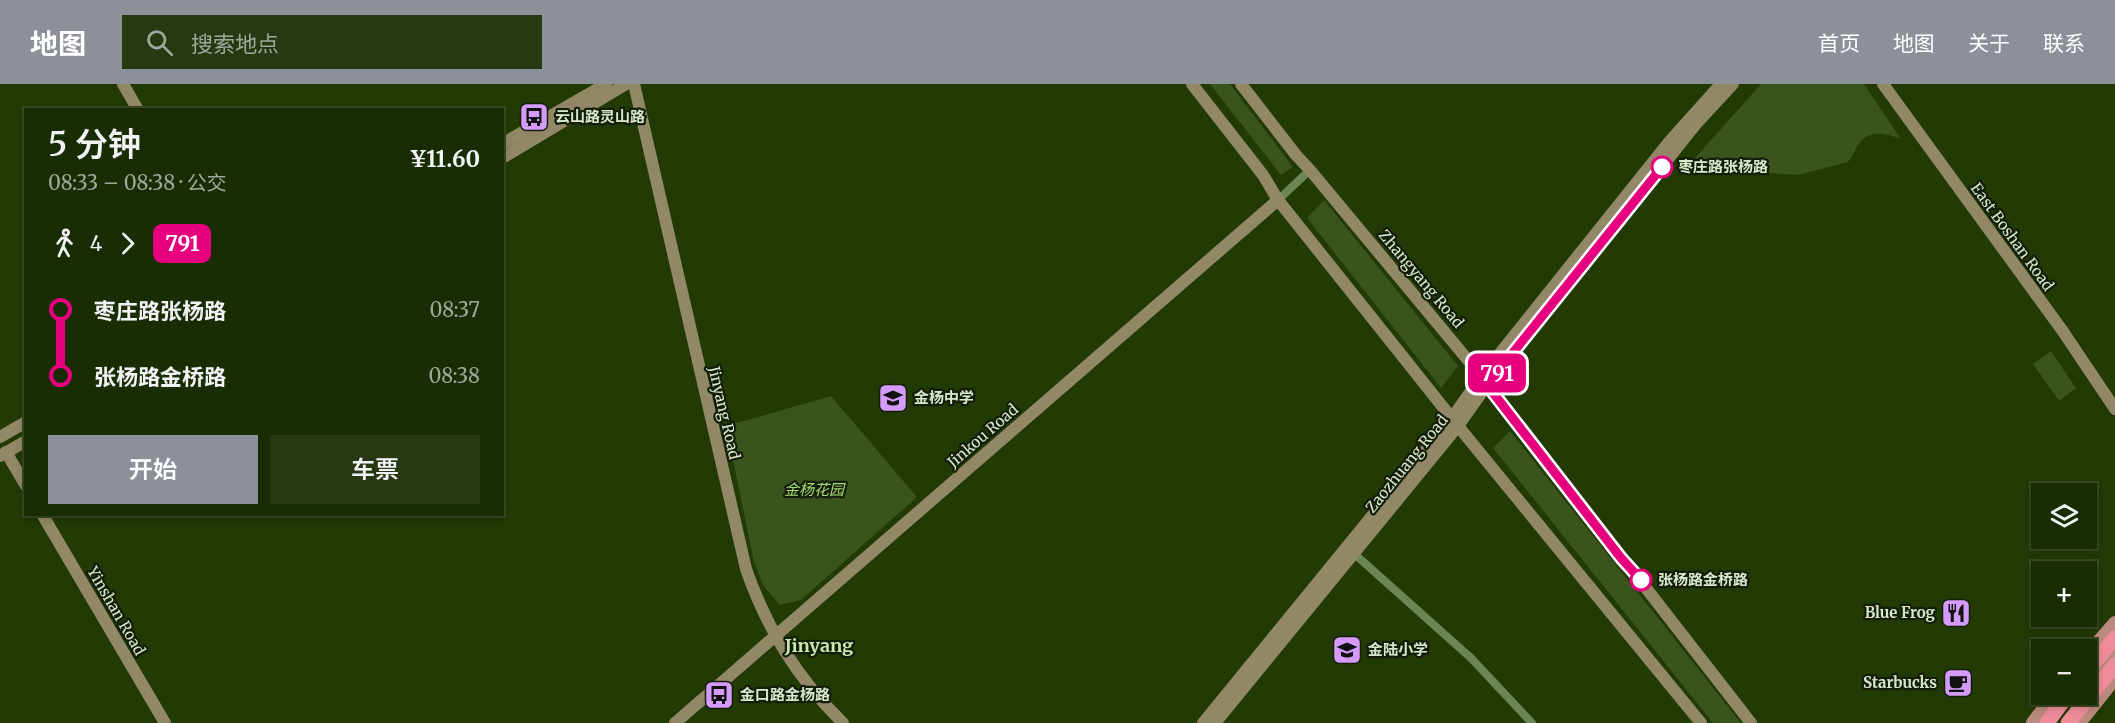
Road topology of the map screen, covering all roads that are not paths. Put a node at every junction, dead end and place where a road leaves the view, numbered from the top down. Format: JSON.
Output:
{"nodes":[{"id":1,"x":123,"y":84,"type":"edge"},
{"id":2,"x":606,"y":84,"type":"edge"},
{"id":3,"x":626,"y":84,"type":"edge"},
{"id":4,"x":634,"y":84,"type":"edge"},
{"id":5,"x":1192,"y":84,"type":"edge"},
{"id":6,"x":1241,"y":84,"type":"edge"},
{"id":7,"x":1721,"y":84,"type":"edge"},
{"id":8,"x":1733,"y":84,"type":"edge"},
{"id":9,"x":1883,"y":84,"type":"edge"},
{"id":10,"x":137,"y":108,"type":"edge"},
{"id":11,"x":504,"y":143,"type":"edge"},
{"id":12,"x":504,"y":157,"type":"edge"},
{"id":13,"x":1310,"y":170,"type":"junction"},
{"id":14,"x":1278,"y":200,"type":"junction"},
{"id":15,"x":1484,"y":381,"type":"junction"},
{"id":16,"x":2115,"y":409,"type":"edge"},
{"id":17,"x":1455,"y":422,"type":"junction"},
{"id":18,"x":24,"y":423,"type":"edge"},
{"id":19,"x":0,"y":437,"type":"edge"},
{"id":20,"x":24,"y":442,"type":"edge"},
{"id":21,"x":2,"y":450,"type":"edge"},
{"id":22,"x":24,"y":483,"type":"edge"},
{"id":23,"x":43,"y":516,"type":"edge"},
{"id":24,"x":1359,"y":558,"type":"dead end"},
{"id":25,"x":2115,"y":623,"type":"edge"},
{"id":26,"x":775,"y":637,"type":"junction"},
{"id":27,"x":2115,"y":638,"type":"edge"},
{"id":28,"x":2097,"y":643,"type":"edge"},
{"id":29,"x":2115,"y":650,"type":"edge"},
{"id":30,"x":2097,"y":659,"type":"edge"},
{"id":31,"x":2115,"y":665,"type":"edge"},
{"id":32,"x":2115,"y":678,"type":"edge"},
{"id":33,"x":2097,"y":695,"type":"edge"},
{"id":34,"x":2097,"y":700,"type":"edge"},
{"id":35,"x":2047,"y":705,"type":"edge"},
{"id":36,"x":2060,"y":705,"type":"edge"},
{"id":37,"x":2093,"y":705,"type":"edge"},
{"id":38,"x":165,"y":723,"type":"edge"},
{"id":39,"x":675,"y":723,"type":"edge"},
{"id":40,"x":843,"y":723,"type":"edge"},
{"id":41,"x":1203,"y":723,"type":"edge"},
{"id":42,"x":1215,"y":723,"type":"edge"},
{"id":43,"x":1532,"y":723,"type":"edge"},
{"id":44,"x":1701,"y":723,"type":"edge"},
{"id":45,"x":1751,"y":723,"type":"edge"},
{"id":46,"x":2033,"y":723,"type":"edge"},
{"id":47,"x":2047,"y":723,"type":"edge"},
{"id":48,"x":2068,"y":723,"type":"edge"},
{"id":49,"x":2079,"y":723,"type":"edge"}],
"edges":[{"from":1,"to":10,"type":"street"},
{"from":2,"to":11,"type":"street"},
{"from":3,"to":12,"type":"street"},
{"from":4,"to":26,"type":"street","name":"Jinyang Road"},
{"from":5,"to":14,"type":"street"},
{"from":6,"to":13,"type":"street","name":"Zhangyang Road"},
{"from":7,"to":15,"type":"street","name":"Zaozhuang Road"},
{"from":8,"to":15,"type":"street","name":"Zaozhuang Road"},
{"from":9,"to":16,"type":"street","name":"East Boshan Road"},
{"from":13,"to":14,"type":"street","name":"Jinkou Road"},
{"from":13,"to":15,"type":"street","name":"Zhangyang Road"},
{"from":14,"to":17,"type":"street"},
{"from":14,"to":26,"type":"street","name":"Jinkou Road"},
{"from":15,"to":17,"type":"street","name":"Zaozhuang Road"},
{"from":15,"to":45,"type":"street","name":"Zhangyang Road"},
{"from":17,"to":41,"type":"street","name":"Zaozhuang Road"},
{"from":17,"to":42,"type":"street","name":"Zaozhuang Road"},
{"from":17,"to":44,"type":"street"},
{"from":18,"to":19,"type":"street"},
{"from":20,"to":21,"type":"street"},
{"from":21,"to":22,"type":"street"},
{"from":23,"to":38,"type":"street","name":"Yinshan Road"},
{"from":24,"to":43,"type":"street"},
{"from":25,"to":28,"type":"main road"},
{"from":26,"to":39,"type":"street","name":"Jinkou Road"},
{"from":26,"to":40,"type":"street","name":"Jinyang Road"},
{"from":27,"to":30,"type":"highway"},
{"from":29,"to":33,"type":"main road"},
{"from":31,"to":48,"type":"highway"},
{"from":32,"to":34,"type":"main road"},
{"from":35,"to":46,"type":"main road"},
{"from":36,"to":47,"type":"highway"},
{"from":37,"to":49,"type":"main road"}]}
